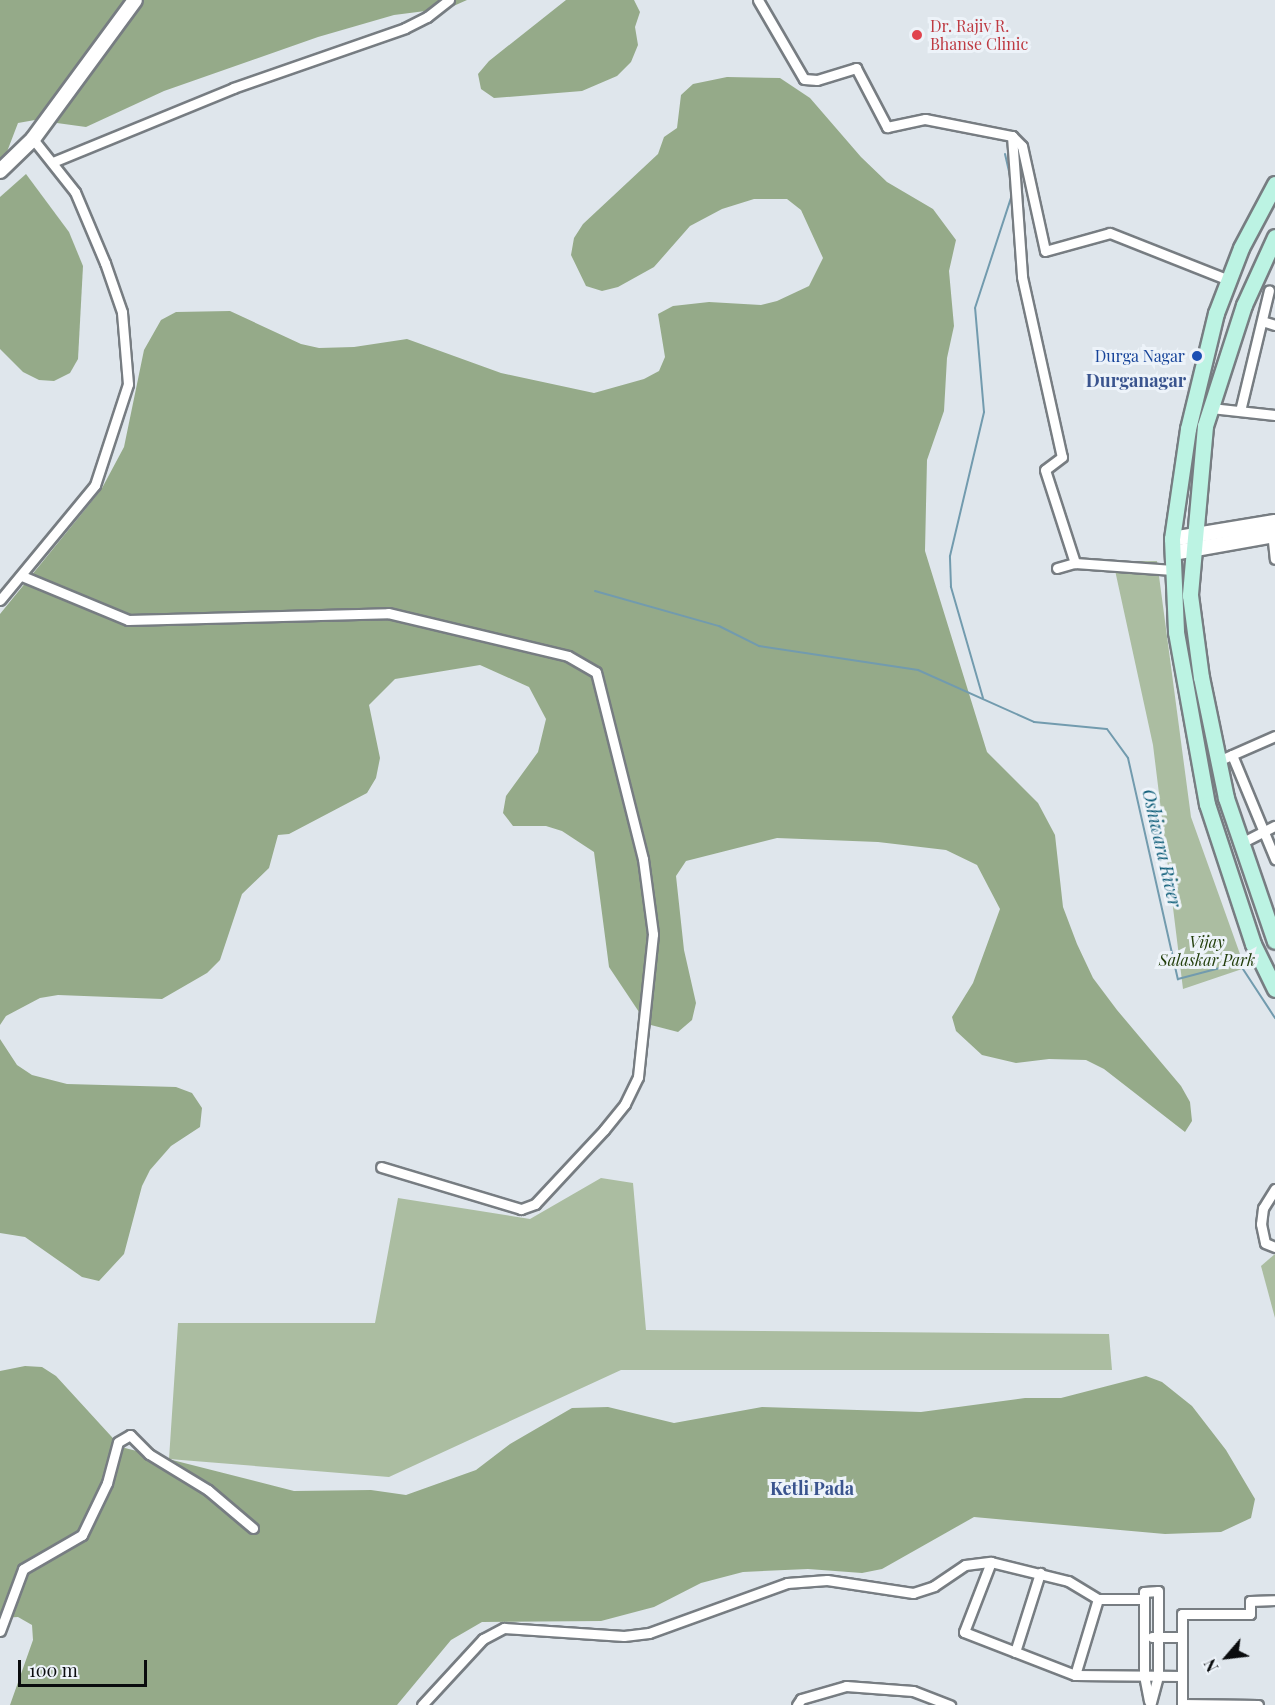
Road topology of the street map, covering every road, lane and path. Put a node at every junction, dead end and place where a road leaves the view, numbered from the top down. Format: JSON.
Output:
{"nodes":[{"id":1,"x":135,"y":0,"type":"edge"},
{"id":2,"x":449,"y":0,"type":"edge"},
{"id":3,"x":758,"y":0,"type":"edge"},
{"id":4,"x":1012,"y":136,"type":"junction"},
{"id":5,"x":33,"y":139,"type":"junction"},
{"id":6,"x":53,"y":162,"type":"junction"},
{"id":7,"x":0,"y":171,"type":"edge"},
{"id":8,"x":1275,"y":184,"type":"edge"},
{"id":9,"x":1275,"y":237,"type":"edge"},
{"id":10,"x":1229,"y":280,"type":"junction"},
{"id":11,"x":1253,"y":284,"type":"junction"},
{"id":12,"x":1272,"y":291,"type":"edge"},
{"id":13,"x":1262,"y":321,"type":"junction"},
{"id":14,"x":1275,"y":325,"type":"edge"},
{"id":15,"x":1211,"y":408,"type":"junction"},
{"id":16,"x":1240,"y":411,"type":"junction"},
{"id":17,"x":1275,"y":416,"type":"edge"},
{"id":18,"x":1273,"y":529,"type":"edge"},
{"id":19,"x":1192,"y":544,"type":"junction"},
{"id":20,"x":1172,"y":546,"type":"junction"},
{"id":21,"x":1275,"y":559,"type":"edge"},
{"id":22,"x":1076,"y":563,"type":"junction"},
{"id":23,"x":1057,"y":568,"type":"dead end"},
{"id":24,"x":1173,"y":570,"type":"junction"},
{"id":25,"x":22,"y":576,"type":"junction"},
{"id":26,"x":0,"y":600,"type":"edge"},
{"id":27,"x":1275,"y":736,"type":"edge"},
{"id":28,"x":1225,"y":758,"type":"junction"},
{"id":29,"x":1275,"y":826,"type":"edge"},
{"id":30,"x":1264,"y":831,"type":"junction"},
{"id":31,"x":1241,"y":843,"type":"junction"},
{"id":32,"x":1275,"y":860,"type":"edge"},
{"id":33,"x":1274,"y":935,"type":"edge"},
{"id":34,"x":1275,"y":989,"type":"edge"},
{"id":35,"x":381,"y":1167,"type":"dead end"},
{"id":36,"x":1275,"y":1189,"type":"edge"},
{"id":37,"x":1275,"y":1247,"type":"edge"},
{"id":38,"x":253,"y":1528,"type":"dead end"},
{"id":39,"x":991,"y":1562,"type":"junction"},
{"id":40,"x":1040,"y":1573,"type":"junction"},
{"id":41,"x":1098,"y":1599,"type":"junction"},
{"id":42,"x":1144,"y":1599,"type":"junction"},
{"id":43,"x":1275,"y":1600,"type":"edge"},
{"id":44,"x":0,"y":1631,"type":"edge"},
{"id":45,"x":1182,"y":1636,"type":"junction"},
{"id":46,"x":1144,"y":1637,"type":"junction"},
{"id":47,"x":1158,"y":1637,"type":"junction"},
{"id":48,"x":1015,"y":1652,"type":"junction"},
{"id":49,"x":1075,"y":1675,"type":"junction"},
{"id":50,"x":1144,"y":1676,"type":"junction"},
{"id":51,"x":1158,"y":1676,"type":"junction"},
{"id":52,"x":1182,"y":1676,"type":"junction"},
{"id":53,"x":1149,"y":1703,"type":"edge"},
{"id":54,"x":422,"y":1705,"type":"edge"},
{"id":55,"x":797,"y":1705,"type":"edge"},
{"id":56,"x":950,"y":1705,"type":"edge"},
{"id":57,"x":1257,"y":1705,"type":"edge"}],
"edges":[{"from":1,"to":5,"type":"main road"},
{"from":2,"to":6,"type":"street"},
{"from":3,"to":4,"type":"street"},
{"from":4,"to":10,"type":"street"},
{"from":4,"to":22,"type":"street"},
{"from":5,"to":6,"type":"street"},
{"from":5,"to":7,"type":"main road"},
{"from":6,"to":25,"type":"street"},
{"from":8,"to":10,"type":"main road"},
{"from":9,"to":11,"type":"main road"},
{"from":10,"to":20,"type":"main road"},
{"from":11,"to":12,"type":"street"},
{"from":11,"to":15,"type":"main road"},
{"from":12,"to":13,"type":"street"},
{"from":13,"to":14,"type":"street"},
{"from":13,"to":16,"type":"street"},
{"from":15,"to":16,"type":"street"},
{"from":15,"to":19,"type":"main road"},
{"from":16,"to":17,"type":"street"},
{"from":18,"to":19,"type":"main road"},
{"from":18,"to":21,"type":"street"},
{"from":19,"to":20,"type":"main road"},
{"from":19,"to":28,"type":"main road"},
{"from":20,"to":24,"type":"main road"},
{"from":22,"to":23,"type":"street"},
{"from":22,"to":24,"type":"street"},
{"from":24,"to":34,"type":"main road"},
{"from":25,"to":26,"type":"street"},
{"from":25,"to":35,"type":"street"},
{"from":27,"to":28,"type":"street"},
{"from":28,"to":30,"type":"street"},
{"from":28,"to":31,"type":"main road"},
{"from":29,"to":30,"type":"street"},
{"from":30,"to":31,"type":"street"},
{"from":30,"to":32,"type":"street"},
{"from":31,"to":33,"type":"main road"},
{"from":36,"to":37,"type":"street"},
{"from":38,"to":44,"type":"street"},
{"from":39,"to":40,"type":"street"},
{"from":39,"to":48,"type":"street"},
{"from":39,"to":54,"type":"street"},
{"from":40,"to":41,"type":"street"},
{"from":40,"to":48,"type":"street"},
{"from":41,"to":42,"type":"street"},
{"from":41,"to":49,"type":"street"},
{"from":42,"to":46,"type":"street"},
{"from":42,"to":47,"type":"street"},
{"from":43,"to":45,"type":"street"},
{"from":45,"to":47,"type":"street"},
{"from":45,"to":52,"type":"street"},
{"from":46,"to":47,"type":"street"},
{"from":46,"to":50,"type":"street"},
{"from":47,"to":51,"type":"street"},
{"from":48,"to":49,"type":"street"},
{"from":49,"to":50,"type":"street"},
{"from":50,"to":51,"type":"street"},
{"from":50,"to":53,"type":"street"},
{"from":51,"to":52,"type":"street"},
{"from":51,"to":53,"type":"street"},
{"from":52,"to":57,"type":"street"},
{"from":55,"to":56,"type":"street"}]}
